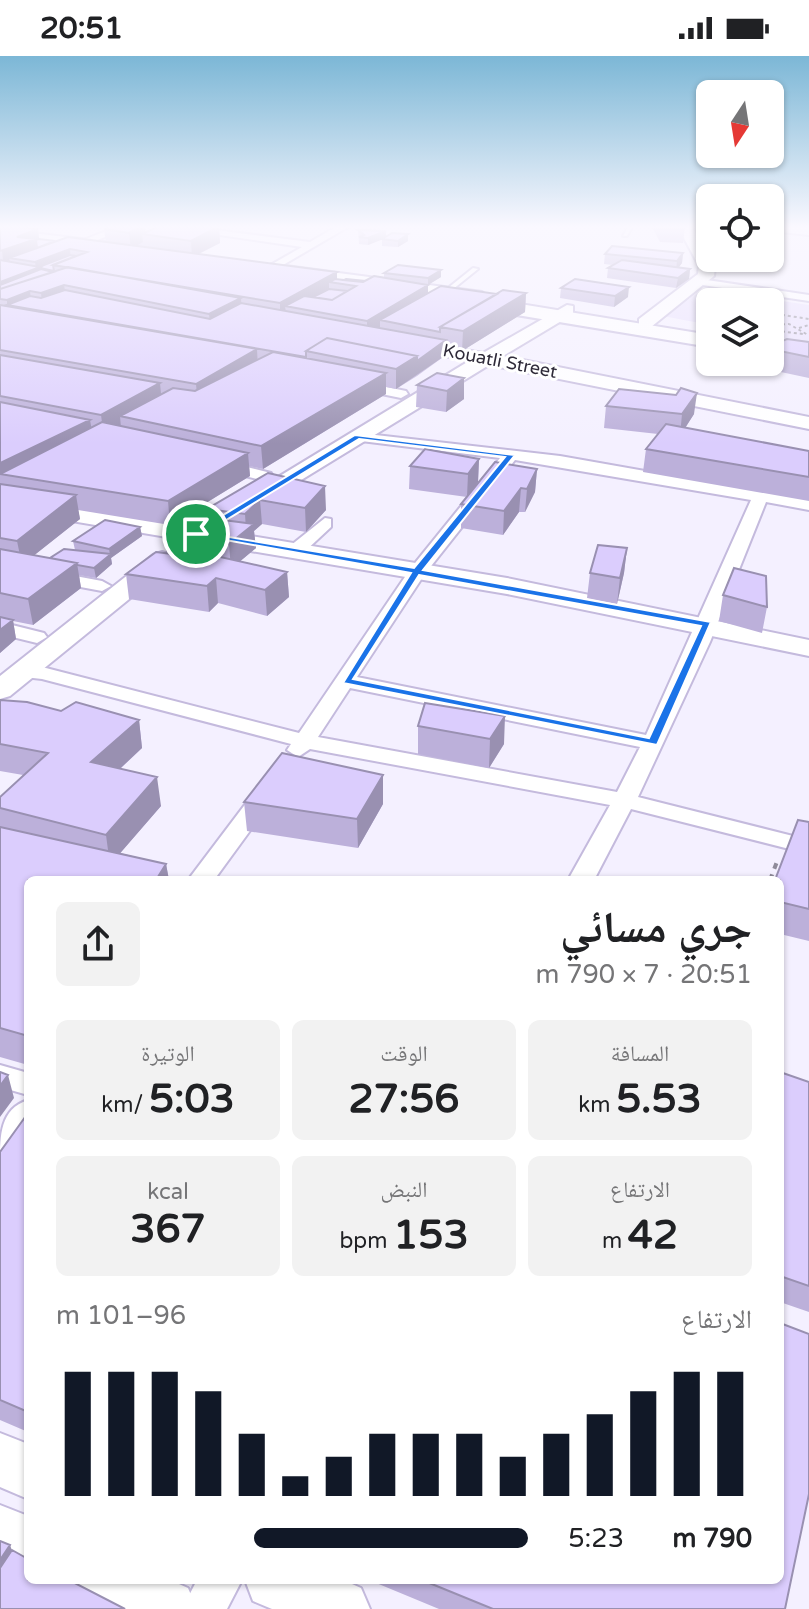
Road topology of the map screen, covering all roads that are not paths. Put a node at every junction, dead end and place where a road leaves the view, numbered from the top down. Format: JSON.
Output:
{"nodes":[{"id":1,"x":450,"y":299,"type":"edge"},
{"id":2,"x":486,"y":299,"type":"edge"},
{"id":3,"x":677,"y":299,"type":"edge"},
{"id":4,"x":552,"y":310,"type":"junction"},
{"id":5,"x":645,"y":323,"type":"junction"},
{"id":6,"x":696,"y":332,"type":"edge"},
{"id":7,"x":384,"y":338,"type":"edge"},
{"id":8,"x":696,"y":338,"type":"edge"},
{"id":9,"x":477,"y":356,"type":"junction"},
{"id":10,"x":343,"y":382,"type":"edge"},
{"id":11,"x":401,"y":394,"type":"junction"},
{"id":12,"x":809,"y":423,"type":"edge"},
{"id":13,"x":358,"y":437,"type":"junction"},
{"id":14,"x":511,"y":455,"type":"junction"},
{"id":15,"x":207,"y":463,"type":"edge"},
{"id":16,"x":265,"y":476,"type":"junction"},
{"id":17,"x":4,"y":495,"type":"edge"},
{"id":18,"x":761,"y":495,"type":"junction"},
{"id":19,"x":226,"y":499,"type":"edge"},
{"id":20,"x":809,"y":505,"type":"edge"},
{"id":21,"x":325,"y":523,"type":"dead end"},
{"id":22,"x":189,"y":526,"type":"junction"},
{"id":23,"x":296,"y":550,"type":"junction"},
{"id":24,"x":0,"y":567,"type":"edge"},
{"id":25,"x":417,"y":572,"type":"junction"},
{"id":26,"x":102,"y":586,"type":"junction"},
{"id":27,"x":708,"y":624,"type":"junction"},
{"id":28,"x":0,"y":628,"type":"edge"},
{"id":29,"x":37,"y":637,"type":"junction"},
{"id":30,"x":809,"y":648,"type":"edge"},
{"id":31,"x":11,"y":669,"type":"edge"},
{"id":32,"x":347,"y":681,"type":"junction"},
{"id":33,"x":0,"y":690,"type":"edge"},
{"id":34,"x":305,"y":741,"type":"junction"},
{"id":35,"x":653,"y":743,"type":"junction"},
{"id":36,"x":626,"y":801,"type":"junction"},
{"id":37,"x":809,"y":847,"type":"edge"},
{"id":38,"x":204,"y":876,"type":"edge"},
{"id":39,"x":583,"y":876,"type":"edge"},
{"id":40,"x":0,"y":1076,"type":"edge"},
{"id":41,"x":24,"y":1083,"type":"edge"},
{"id":42,"x":24,"y":1117,"type":"edge"},
{"id":43,"x":0,"y":1149,"type":"edge"},
{"id":44,"x":0,"y":1459,"type":"edge"},
{"id":45,"x":24,"y":1470,"type":"edge"},
{"id":46,"x":0,"y":1533,"type":"edge"},
{"id":47,"x":24,"y":1543,"type":"edge"},
{"id":48,"x":113,"y":1584,"type":"edge"},
{"id":49,"x":219,"y":1584,"type":"edge"},
{"id":50,"x":283,"y":1584,"type":"edge"},
{"id":51,"x":167,"y":1609,"type":"edge"},
{"id":52,"x":203,"y":1609,"type":"edge"},
{"id":53,"x":340,"y":1609,"type":"edge"}],
"edges":[{"from":1,"to":4,"type":"main road"},
{"from":2,"to":4,"type":"main road"},
{"from":3,"to":5,"type":"main road"},
{"from":4,"to":5,"type":"main road"},
{"from":4,"to":8,"type":"main road"},
{"from":4,"to":9,"type":"main road"},
{"from":5,"to":6,"type":"main road"},
{"from":7,"to":9,"type":"main road","name":"Kouatli Street"},
{"from":9,"to":11,"type":"main road"},
{"from":9,"to":12,"type":"main road","name":"Kouatli Street"},
{"from":9,"to":13,"type":"main road"},
{"from":10,"to":11,"type":"street"},
{"from":11,"to":16,"type":"main road"},
{"from":13,"to":14,"type":"street"},
{"from":13,"to":22,"type":"main road"},
{"from":14,"to":18,"type":"street"},
{"from":14,"to":25,"type":"street"},
{"from":15,"to":16,"type":"street"},
{"from":16,"to":19,"type":"main road"},
{"from":17,"to":22,"type":"main road"},
{"from":18,"to":20,"type":"street"},
{"from":18,"to":27,"type":"street"},
{"from":21,"to":23,"type":"street"},
{"from":22,"to":23,"type":"main road"},
{"from":22,"to":26,"type":"main road"},
{"from":22,"to":31,"type":"main road"},
{"from":23,"to":25,"type":"main road"},
{"from":24,"to":26,"type":"street"},
{"from":25,"to":27,"type":"main road"},
{"from":25,"to":32,"type":"street"},
{"from":26,"to":29,"type":"main road"},
{"from":27,"to":30,"type":"main road"},
{"from":27,"to":35,"type":"street"},
{"from":28,"to":29,"type":"street"},
{"from":29,"to":31,"type":"main road"},
{"from":31,"to":33,"type":"main road"},
{"from":31,"to":34,"type":"street"},
{"from":32,"to":34,"type":"street"},
{"from":32,"to":35,"type":"street"},
{"from":34,"to":36,"type":"street"},
{"from":34,"to":38,"type":"street"},
{"from":35,"to":36,"type":"street"},
{"from":36,"to":37,"type":"street"},
{"from":36,"to":39,"type":"street"},
{"from":40,"to":41,"type":"street"},
{"from":42,"to":43,"type":"street"},
{"from":44,"to":45,"type":"main road"},
{"from":46,"to":47,"type":"main road"},
{"from":48,"to":51,"type":"main road"},
{"from":49,"to":52,"type":"street"},
{"from":50,"to":53,"type":"main road"}]}
